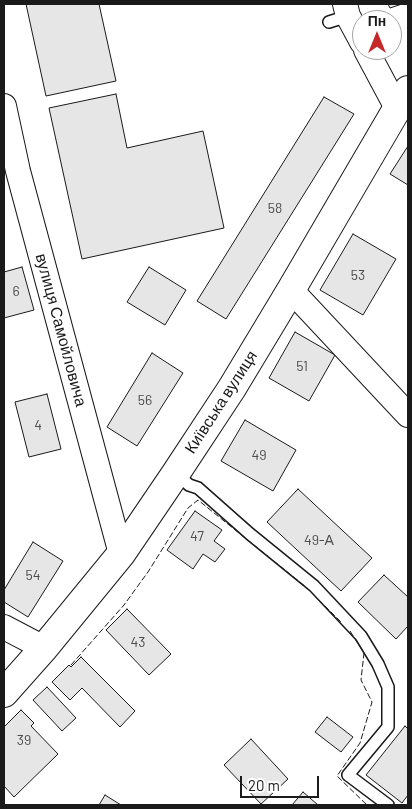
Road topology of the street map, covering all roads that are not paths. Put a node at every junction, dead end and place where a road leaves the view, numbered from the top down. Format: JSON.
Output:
{"nodes":[{"id":1,"x":341,"y":14,"type":"edge"},
{"id":2,"x":352,"y":29,"type":"edge"},
{"id":3,"x":374,"y":60,"type":"edge"},
{"id":4,"x":403,"y":99,"type":"edge"},
{"id":5,"x":4,"y":106,"type":"edge"},
{"id":6,"x":291,"y":290,"type":"junction"},
{"id":7,"x":408,"y":415,"type":"edge"},
{"id":8,"x":176,"y":472,"type":"junction"},
{"id":9,"x":121,"y":554,"type":"junction"},
{"id":10,"x":4,"y":627,"type":"edge"},
{"id":11,"x":44,"y":648,"type":"junction"},
{"id":12,"x":4,"y":693,"type":"edge"},
{"id":13,"x":388,"y":805,"type":"edge"}],
"edges":[{"from":1,"to":2,"type":"street"},
{"from":3,"to":4,"type":"street"},
{"from":4,"to":6,"type":"main road","name":"Київська вулиця"},
{"from":5,"to":9,"type":"street","name":"вулиця Самойловича"},
{"from":6,"to":7,"type":"street"},
{"from":6,"to":8,"type":"main road","name":"Київська вулиця"},
{"from":8,"to":9,"type":"main road","name":"Київська вулиця"},
{"from":8,"to":13,"type":"lane"},
{"from":9,"to":11,"type":"main road","name":"Київська вулиця"},
{"from":10,"to":11,"type":"street"},
{"from":11,"to":12,"type":"main road","name":"Київська вулиця"}]}
